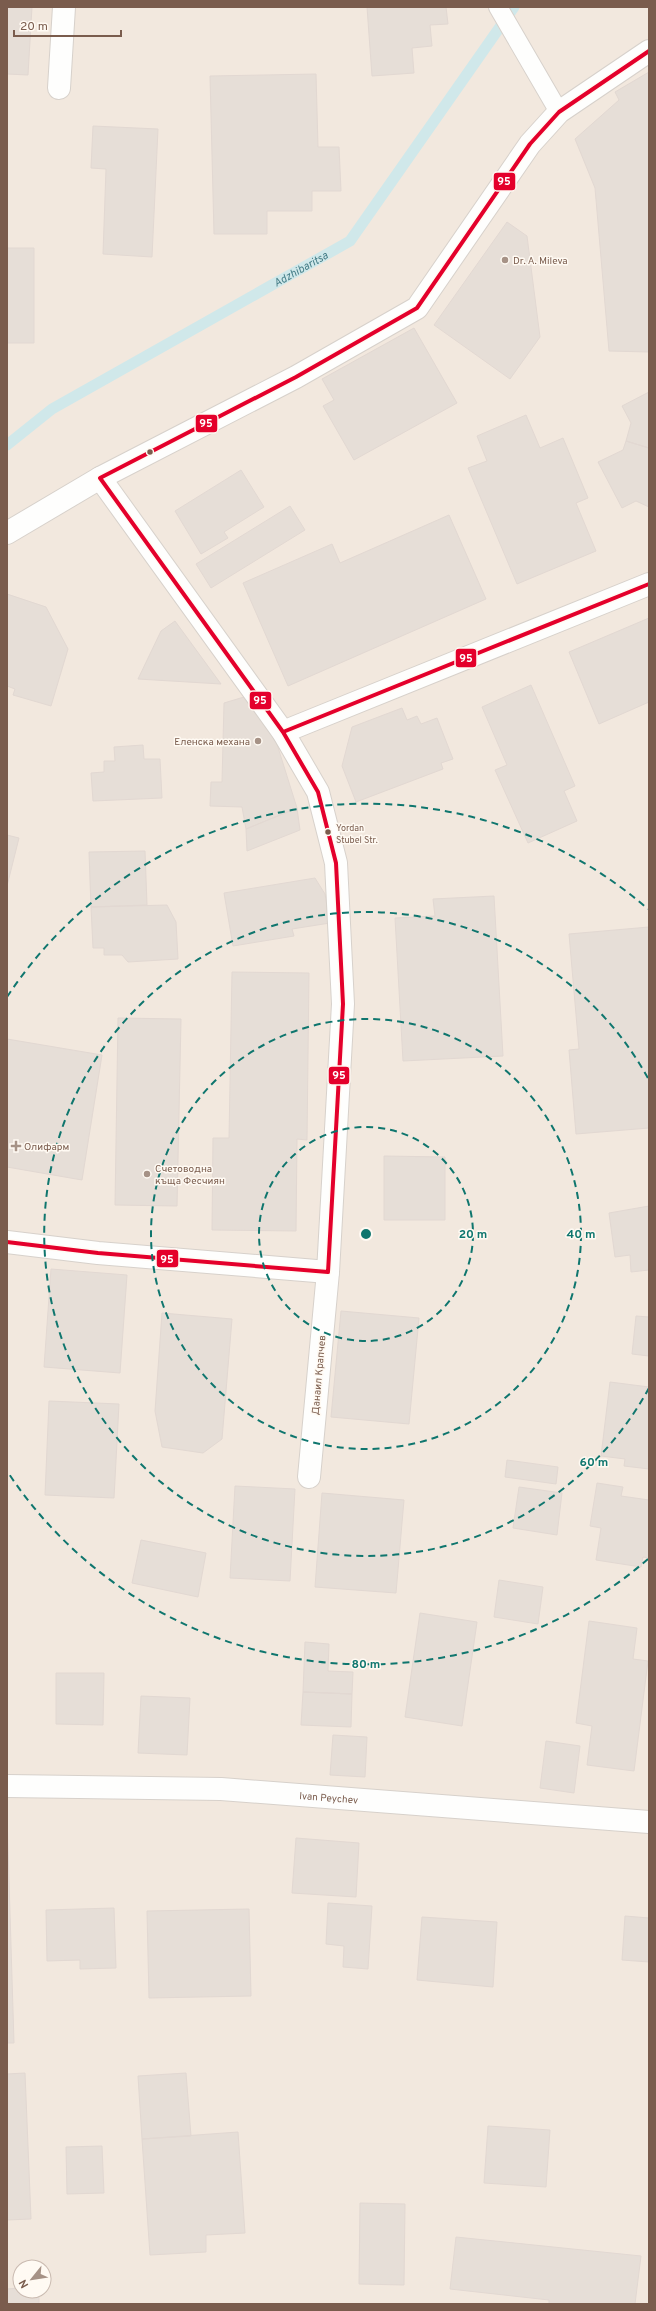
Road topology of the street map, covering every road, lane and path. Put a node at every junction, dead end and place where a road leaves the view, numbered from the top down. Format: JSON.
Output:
{"nodes":[{"id":1,"x":64,"y":7,"type":"edge"},
{"id":2,"x":498,"y":7,"type":"edge"},
{"id":3,"x":649,"y":51,"type":"edge"},
{"id":4,"x":59,"y":88,"type":"dead end"},
{"id":5,"x":559,"y":112,"type":"junction"},
{"id":6,"x":100,"y":478,"type":"junction"},
{"id":7,"x":7,"y":533,"type":"edge"},
{"id":8,"x":649,"y":584,"type":"edge"},
{"id":9,"x":283,"y":732,"type":"junction"},
{"id":10,"x":7,"y":1242,"type":"edge"},
{"id":11,"x":328,"y":1272,"type":"junction"},
{"id":12,"x":309,"y":1477,"type":"dead end"},
{"id":13,"x":7,"y":1786,"type":"edge"},
{"id":14,"x":649,"y":1822,"type":"edge"}],
"edges":[{"from":1,"to":4,"type":"street"},
{"from":2,"to":5,"type":"lane"},
{"from":3,"to":5,"type":"street"},
{"from":5,"to":6,"type":"street"},
{"from":6,"to":7,"type":"street"},
{"from":6,"to":9,"type":"street","name":"Данаил Крапчев"},
{"from":8,"to":9,"type":"street"},
{"from":9,"to":11,"type":"street","name":"Данаил Крапчев"},
{"from":10,"to":11,"type":"street"},
{"from":11,"to":12,"type":"street","name":"Данаил Крапчев"},
{"from":13,"to":14,"type":"street","name":"Ivan Peychev"}]}
